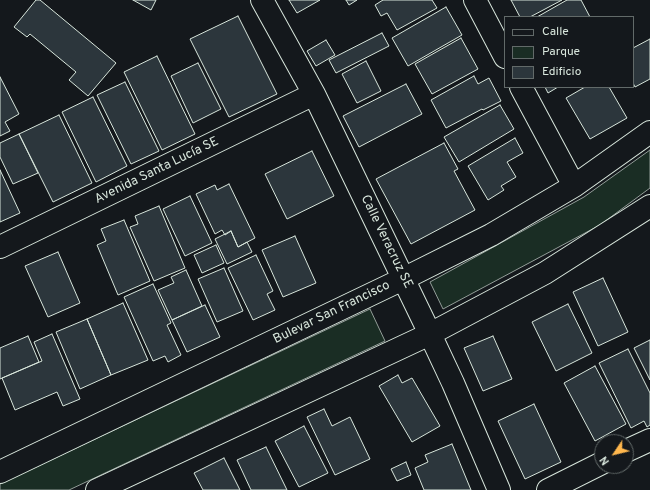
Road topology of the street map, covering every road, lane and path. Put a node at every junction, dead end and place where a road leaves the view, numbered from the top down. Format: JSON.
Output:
{"nodes":[{"id":1,"x":262,"y":0,"type":"edge"},
{"id":2,"x":475,"y":0,"type":"edge"},
{"id":3,"x":504,"y":55,"type":"edge"},
{"id":4,"x":522,"y":88,"type":"edge"},
{"id":5,"x":314,"y":94,"type":"junction"},
{"id":6,"x":650,"y":132,"type":"edge"},
{"id":7,"x":574,"y":186,"type":"junction"},
{"id":8,"x":650,"y":206,"type":"edge"},
{"id":9,"x":0,"y":247,"type":"edge"},
{"id":10,"x":403,"y":279,"type":"junction"},
{"id":11,"x":430,"y":334,"type":"junction"},
{"id":12,"x":650,"y":440,"type":"edge"},
{"id":13,"x":634,"y":448,"type":"edge"},
{"id":14,"x":594,"y":467,"type":"edge"},
{"id":15,"x":0,"y":472,"type":"edge"},
{"id":16,"x":97,"y":490,"type":"edge"},
{"id":17,"x":499,"y":490,"type":"edge"},
{"id":18,"x":548,"y":490,"type":"edge"}],
"edges":[{"from":1,"to":5,"type":"street","name":"Calle Veracruz SE"},
{"from":2,"to":3,"type":"street"},
{"from":4,"to":7,"type":"street"},
{"from":5,"to":9,"type":"street","name":"Avenida Santa Lucía SE"},
{"from":5,"to":10,"type":"street","name":"Calle Veracruz SE"},
{"from":6,"to":7,"type":"street","name":"Bulevar San Francisco"},
{"from":7,"to":10,"type":"street","name":"Bulevar San Francisco"},
{"from":8,"to":11,"type":"street"},
{"from":10,"to":11,"type":"street","name":"Calle Veracruz SE"},
{"from":10,"to":15,"type":"street","name":"Bulevar San Francisco"},
{"from":11,"to":16,"type":"street"},
{"from":11,"to":17,"type":"street","name":"Calle Veracruz SE"},
{"from":12,"to":13,"type":"street"},
{"from":14,"to":18,"type":"street"}]}
